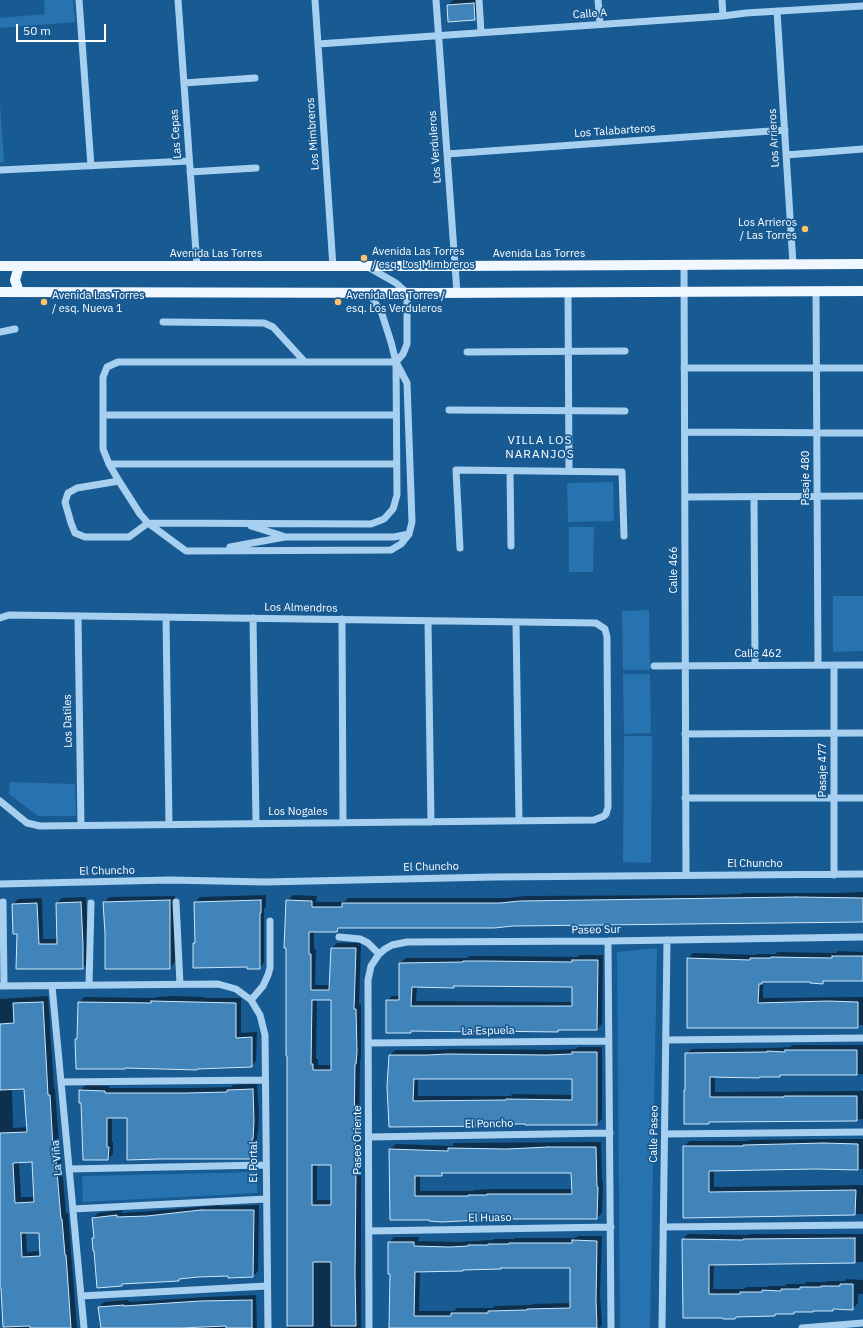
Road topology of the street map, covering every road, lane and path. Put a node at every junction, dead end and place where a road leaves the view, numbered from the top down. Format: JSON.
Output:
{"nodes":[{"id":1,"x":79,"y":0,"type":"edge"},
{"id":2,"x":178,"y":0,"type":"edge"},
{"id":3,"x":315,"y":0,"type":"edge"},
{"id":4,"x":436,"y":0,"type":"edge"},
{"id":5,"x":479,"y":0,"type":"edge"},
{"id":6,"x":598,"y":0,"type":"edge"},
{"id":7,"x":722,"y":0,"type":"edge"},
{"id":8,"x":863,"y":6,"type":"edge"},
{"id":9,"x":777,"y":11,"type":"junction"},
{"id":10,"x":723,"y":16,"type":"junction"},
{"id":11,"x":600,"y":24,"type":"junction"},
{"id":12,"x":481,"y":32,"type":"junction"},
{"id":13,"x":438,"y":35,"type":"junction"},
{"id":14,"x":318,"y":44,"type":"junction"},
{"id":15,"x":255,"y":78,"type":"dead end"},
{"id":16,"x":184,"y":82,"type":"junction"},
{"id":17,"x":785,"y":130,"type":"junction"},
{"id":18,"x":863,"y":149,"type":"edge"},
{"id":19,"x":446,"y":154,"type":"junction"},
{"id":20,"x":786,"y":155,"type":"junction"},
{"id":21,"x":189,"y":161,"type":"junction"},
{"id":22,"x":91,"y":166,"type":"junction"},
{"id":23,"x":256,"y":168,"type":"dead end"},
{"id":24,"x":0,"y":170,"type":"edge"},
{"id":25,"x":190,"y":172,"type":"junction"},
{"id":26,"x":793,"y":264,"type":"junction"},
{"id":27,"x":863,"y":264,"type":"edge"},
{"id":28,"x":684,"y":265,"type":"junction"},
{"id":29,"x":0,"y":266,"type":"edge"},
{"id":30,"x":19,"y":266,"type":"junction"},
{"id":31,"x":197,"y":266,"type":"junction"},
{"id":32,"x":366,"y":266,"type":"junction"},
{"id":33,"x":454,"y":266,"type":"junction"},
{"id":34,"x":333,"y":267,"type":"junction"},
{"id":35,"x":816,"y":291,"type":"junction"},
{"id":36,"x":863,"y":291,"type":"edge"},
{"id":37,"x":0,"y":292,"type":"edge"},
{"id":38,"x":19,"y":292,"type":"junction"},
{"id":39,"x":568,"y":292,"type":"junction"},
{"id":40,"x":684,"y":292,"type":"junction"},
{"id":41,"x":369,"y":293,"type":"junction"},
{"id":42,"x":407,"y":293,"type":"junction"},
{"id":43,"x":457,"y":293,"type":"junction"},
{"id":44,"x":163,"y":322,"type":"dead end"},
{"id":45,"x":15,"y":328,"type":"dead end"},
{"id":46,"x":0,"y":332,"type":"edge"},
{"id":47,"x":625,"y":351,"type":"dead end"},
{"id":48,"x":467,"y":352,"type":"dead end"},
{"id":49,"x":568,"y":352,"type":"junction"},
{"id":50,"x":305,"y":362,"type":"junction"},
{"id":51,"x":396,"y":362,"type":"junction"},
{"id":52,"x":684,"y":368,"type":"junction"},
{"id":53,"x":816,"y":368,"type":"junction"},
{"id":54,"x":863,"y":368,"type":"edge"},
{"id":55,"x":449,"y":410,"type":"dead end"},
{"id":56,"x":568,"y":411,"type":"junction"},
{"id":57,"x":625,"y":411,"type":"dead end"},
{"id":58,"x":103,"y":415,"type":"junction"},
{"id":59,"x":396,"y":415,"type":"junction"},
{"id":60,"x":685,"y":432,"type":"junction"},
{"id":61,"x":817,"y":432,"type":"junction"},
{"id":62,"x":863,"y":433,"type":"edge"},
{"id":63,"x":109,"y":464,"type":"junction"},
{"id":64,"x":396,"y":464,"type":"junction"},
{"id":65,"x":510,"y":471,"type":"junction"},
{"id":66,"x":569,"y":471,"type":"junction"},
{"id":67,"x":119,"y":481,"type":"junction"},
{"id":68,"x":817,"y":496,"type":"junction"},
{"id":69,"x":863,"y":496,"type":"edge"},
{"id":70,"x":685,"y":497,"type":"junction"},
{"id":71,"x":754,"y":497,"type":"junction"},
{"id":72,"x":148,"y":523,"type":"junction"},
{"id":73,"x":244,"y":524,"type":"junction"},
{"id":74,"x":409,"y":534,"type":"junction"},
{"id":75,"x":624,"y":536,"type":"dead end"},
{"id":76,"x":285,"y":537,"type":"junction"},
{"id":77,"x":511,"y":546,"type":"dead end"},
{"id":78,"x":460,"y":548,"type":"dead end"},
{"id":79,"x":213,"y":551,"type":"junction"},
{"id":80,"x":78,"y":616,"type":"junction"},
{"id":81,"x":166,"y":617,"type":"junction"},
{"id":82,"x":0,"y":618,"type":"edge"},
{"id":83,"x":253,"y":618,"type":"junction"},
{"id":84,"x":342,"y":619,"type":"junction"},
{"id":85,"x":428,"y":621,"type":"junction"},
{"id":86,"x":516,"y":622,"type":"junction"},
{"id":87,"x":755,"y":665,"type":"junction"},
{"id":88,"x":818,"y":665,"type":"junction"},
{"id":89,"x":834,"y":665,"type":"junction"},
{"id":90,"x":863,"y":665,"type":"edge"},
{"id":91,"x":654,"y":666,"type":"dead end"},
{"id":92,"x":685,"y":666,"type":"junction"},
{"id":93,"x":685,"y":734,"type":"junction"},
{"id":94,"x":834,"y":734,"type":"junction"},
{"id":95,"x":863,"y":734,"type":"edge"},
{"id":96,"x":685,"y":798,"type":"junction"},
{"id":97,"x":834,"y":798,"type":"junction"},
{"id":98,"x":863,"y":798,"type":"edge"},
{"id":99,"x":0,"y":801,"type":"edge"},
{"id":100,"x":604,"y":816,"type":"joint"},
{"id":101,"x":519,"y":821,"type":"junction"},
{"id":102,"x":343,"y":822,"type":"junction"},
{"id":103,"x":431,"y":822,"type":"junction"},
{"id":104,"x":256,"y":823,"type":"junction"},
{"id":105,"x":169,"y":824,"type":"junction"},
{"id":106,"x":81,"y":825,"type":"junction"},
{"id":107,"x":863,"y":874,"type":"edge"},
{"id":108,"x":686,"y":875,"type":"junction"},
{"id":109,"x":834,"y":875,"type":"junction"},
{"id":110,"x":0,"y":884,"type":"edge"},
{"id":111,"x":2,"y":902,"type":"dead end"},
{"id":112,"x":91,"y":902,"type":"dead end"},
{"id":113,"x":176,"y":902,"type":"dead end"},
{"id":114,"x":270,"y":921,"type":"dead end"},
{"id":115,"x":339,"y":937,"type":"dead end"},
{"id":116,"x":863,"y":937,"type":"edge"},
{"id":117,"x":667,"y":940,"type":"junction"},
{"id":118,"x":608,"y":941,"type":"junction"},
{"id":119,"x":379,"y":954,"type":"junction"},
{"id":120,"x":180,"y":984,"type":"junction"},
{"id":121,"x":89,"y":985,"type":"junction"},
{"id":122,"x":2,"y":986,"type":"edge"},
{"id":123,"x":52,"y":986,"type":"junction"},
{"id":124,"x":251,"y":1000,"type":"junction"},
{"id":125,"x":863,"y":1038,"type":"edge"},
{"id":126,"x":666,"y":1040,"type":"junction"},
{"id":127,"x":609,"y":1041,"type":"junction"},
{"id":128,"x":368,"y":1043,"type":"junction"},
{"id":129,"x":266,"y":1080,"type":"junction"},
{"id":130,"x":61,"y":1082,"type":"junction"},
{"id":131,"x":863,"y":1132,"type":"edge"},
{"id":132,"x":610,"y":1133,"type":"junction"},
{"id":133,"x":664,"y":1134,"type":"junction"},
{"id":134,"x":369,"y":1137,"type":"junction"},
{"id":135,"x":265,"y":1165,"type":"junction"},
{"id":136,"x":69,"y":1169,"type":"junction"},
{"id":137,"x":266,"y":1199,"type":"junction"},
{"id":138,"x":73,"y":1209,"type":"junction"},
{"id":139,"x":863,"y":1225,"type":"edge"},
{"id":140,"x":663,"y":1226,"type":"junction"},
{"id":141,"x":611,"y":1227,"type":"junction"},
{"id":142,"x":369,"y":1231,"type":"junction"},
{"id":143,"x":267,"y":1286,"type":"junction"},
{"id":144,"x":81,"y":1296,"type":"junction"},
{"id":145,"x":863,"y":1323,"type":"edge"},
{"id":146,"x":84,"y":1328,"type":"edge"},
{"id":147,"x":268,"y":1328,"type":"edge"},
{"id":148,"x":369,"y":1328,"type":"edge"},
{"id":149,"x":612,"y":1328,"type":"edge"},
{"id":150,"x":662,"y":1328,"type":"edge"},
{"id":151,"x":802,"y":1328,"type":"edge"}],
"edges":[{"from":1,"to":22,"type":"street"},
{"from":2,"to":16,"type":"street","name":"Las Cepas"},
{"from":3,"to":14,"type":"street","name":"Los Mimbreros"},
{"from":4,"to":13,"type":"street","name":"Los Verduleros"},
{"from":5,"to":12,"type":"street"},
{"from":6,"to":11,"type":"street"},
{"from":7,"to":10,"type":"street"},
{"from":8,"to":9,"type":"street","name":"Calle A"},
{"from":9,"to":10,"type":"street","name":"Calle A"},
{"from":9,"to":17,"type":"street","name":"Los Arrieros"},
{"from":10,"to":11,"type":"street","name":"Calle A"},
{"from":11,"to":12,"type":"street","name":"Calle A"},
{"from":12,"to":13,"type":"street","name":"Calle A"},
{"from":13,"to":14,"type":"street","name":"Calle A"},
{"from":13,"to":19,"type":"street","name":"Los Verduleros"},
{"from":14,"to":34,"type":"street","name":"Los Mimbreros"},
{"from":15,"to":16,"type":"street"},
{"from":16,"to":21,"type":"street","name":"Las Cepas"},
{"from":17,"to":19,"type":"street","name":"Los Talabarteros"},
{"from":17,"to":20,"type":"street","name":"Los Arrieros"},
{"from":18,"to":20,"type":"street"},
{"from":19,"to":33,"type":"street","name":"Los Verduleros"},
{"from":20,"to":26,"type":"street","name":"Los Arrieros"},
{"from":21,"to":22,"type":"street"},
{"from":21,"to":25,"type":"street","name":"Las Cepas"},
{"from":22,"to":24,"type":"street"},
{"from":23,"to":25,"type":"street"},
{"from":25,"to":31,"type":"street","name":"Las Cepas"},
{"from":26,"to":27,"type":"main road","name":"Avenida Las Torres"},
{"from":26,"to":28,"type":"main road","name":"Avenida Las Torres"},
{"from":28,"to":33,"type":"main road","name":"Avenida Las Torres"},
{"from":28,"to":40,"type":"street","name":"Calle 466"},
{"from":29,"to":30,"type":"main road","name":"Avenida Las Torres"},
{"from":30,"to":31,"type":"main road","name":"Avenida Las Torres"},
{"from":30,"to":38,"type":"main road"},
{"from":31,"to":34,"type":"main road","name":"Avenida Las Torres"},
{"from":32,"to":33,"type":"main road","name":"Avenida Las Torres"},
{"from":32,"to":34,"type":"main road","name":"Avenida Las Torres"},
{"from":32,"to":42,"type":"street"},
{"from":33,"to":43,"type":"street","name":"Los Verduleros"},
{"from":35,"to":36,"type":"main road"},
{"from":35,"to":40,"type":"main road"},
{"from":35,"to":53,"type":"street","name":"Pasaje 480"},
{"from":37,"to":38,"type":"main road"},
{"from":38,"to":41,"type":"main road"},
{"from":39,"to":40,"type":"main road"},
{"from":39,"to":43,"type":"main road"},
{"from":39,"to":49,"type":"street"},
{"from":40,"to":52,"type":"street","name":"Calle 466"},
{"from":41,"to":42,"type":"main road"},
{"from":41,"to":51,"type":"street"},
{"from":42,"to":43,"type":"main road"},
{"from":42,"to":51,"type":"street"},
{"from":44,"to":50,"type":"street"},
{"from":45,"to":46,"type":"street"},
{"from":47,"to":49,"type":"street"},
{"from":48,"to":49,"type":"street"},
{"from":49,"to":56,"type":"street"},
{"from":50,"to":51,"type":"street"},
{"from":50,"to":58,"type":"street"},
{"from":51,"to":59,"type":"street"},
{"from":51,"to":74,"type":"street"},
{"from":52,"to":53,"type":"street"},
{"from":52,"to":60,"type":"street","name":"Calle 466"},
{"from":53,"to":54,"type":"street"},
{"from":53,"to":61,"type":"street","name":"Pasaje 480"},
{"from":55,"to":56,"type":"street"},
{"from":56,"to":57,"type":"street"},
{"from":56,"to":66,"type":"street"},
{"from":58,"to":59,"type":"street"},
{"from":58,"to":63,"type":"street"},
{"from":59,"to":64,"type":"street"},
{"from":60,"to":61,"type":"street"},
{"from":60,"to":70,"type":"street","name":"Calle 466"},
{"from":61,"to":62,"type":"street"},
{"from":61,"to":68,"type":"street","name":"Pasaje 480"},
{"from":63,"to":64,"type":"street"},
{"from":63,"to":67,"type":"street"},
{"from":64,"to":73,"type":"street"},
{"from":65,"to":66,"type":"street"},
{"from":65,"to":77,"type":"street"},
{"from":65,"to":78,"type":"street"},
{"from":66,"to":75,"type":"street"},
{"from":67,"to":72,"type":"street"},
{"from":67,"to":72,"type":"street"},
{"from":68,"to":69,"type":"street"},
{"from":68,"to":71,"type":"street"},
{"from":68,"to":88,"type":"street","name":"Pasaje 480"},
{"from":70,"to":71,"type":"street"},
{"from":70,"to":92,"type":"street","name":"Calle 466"},
{"from":71,"to":87,"type":"street"},
{"from":72,"to":73,"type":"street"},
{"from":72,"to":79,"type":"street"},
{"from":73,"to":76,"type":"street"},
{"from":74,"to":76,"type":"street"},
{"from":74,"to":79,"type":"street"},
{"from":76,"to":79,"type":"street"},
{"from":80,"to":81,"type":"street","name":"Los Almendros"},
{"from":80,"to":82,"type":"street","name":"Los Almendros"},
{"from":80,"to":106,"type":"street","name":"Los Datiles"},
{"from":81,"to":83,"type":"street","name":"Los Almendros"},
{"from":81,"to":105,"type":"street"},
{"from":83,"to":84,"type":"street","name":"Los Almendros"},
{"from":83,"to":104,"type":"street"},
{"from":84,"to":85,"type":"street","name":"Los Almendros"},
{"from":84,"to":102,"type":"street"},
{"from":85,"to":86,"type":"street","name":"Los Almendros"},
{"from":85,"to":103,"type":"street"},
{"from":86,"to":100,"type":"street","name":"Los Almendros"},
{"from":86,"to":101,"type":"street"},
{"from":87,"to":88,"type":"street","name":"Calle 462"},
{"from":87,"to":92,"type":"street","name":"Calle 462"},
{"from":88,"to":89,"type":"street","name":"Calle 462"},
{"from":89,"to":90,"type":"street","name":"Calle 462"},
{"from":89,"to":94,"type":"street","name":"Pasaje 477"},
{"from":91,"to":92,"type":"street","name":"Calle 462"},
{"from":92,"to":93,"type":"street","name":"Calle 466"},
{"from":93,"to":94,"type":"street"},
{"from":93,"to":96,"type":"street","name":"Calle 466"},
{"from":94,"to":95,"type":"street"},
{"from":94,"to":97,"type":"street","name":"Pasaje 477"},
{"from":96,"to":97,"type":"street"},
{"from":96,"to":108,"type":"street","name":"Calle 466"},
{"from":97,"to":98,"type":"street"},
{"from":97,"to":109,"type":"street","name":"Pasaje 477"},
{"from":99,"to":106,"type":"street","name":"Los Nogales"},
{"from":100,"to":101,"type":"street","name":"Los Nogales"},
{"from":101,"to":103,"type":"street","name":"Los Nogales"},
{"from":102,"to":103,"type":"street","name":"Los Nogales"},
{"from":102,"to":104,"type":"street","name":"Los Nogales"},
{"from":104,"to":105,"type":"street","name":"Los Nogales"},
{"from":105,"to":106,"type":"street","name":"Los Nogales"},
{"from":107,"to":109,"type":"street","name":"El Chuncho"},
{"from":108,"to":109,"type":"street","name":"El Chuncho"},
{"from":108,"to":110,"type":"street","name":"El Chuncho"},
{"from":111,"to":122,"type":"street"},
{"from":112,"to":121,"type":"street"},
{"from":113,"to":120,"type":"street"},
{"from":114,"to":124,"type":"street"},
{"from":115,"to":119,"type":"street"},
{"from":116,"to":117,"type":"street","name":"Paseo Sur"},
{"from":117,"to":118,"type":"street","name":"Paseo Sur"},
{"from":117,"to":126,"type":"street","name":"Calle Paseo"},
{"from":118,"to":119,"type":"street","name":"Paseo Sur"},
{"from":118,"to":127,"type":"street"},
{"from":119,"to":128,"type":"street","name":"Paseo Oriente"},
{"from":120,"to":121,"type":"street","name":"El Portal"},
{"from":120,"to":124,"type":"street","name":"El Portal"},
{"from":121,"to":123,"type":"street","name":"El Portal"},
{"from":122,"to":123,"type":"street","name":"El Portal"},
{"from":123,"to":130,"type":"street","name":"La Viña"},
{"from":124,"to":129,"type":"street","name":"El Portal"},
{"from":125,"to":126,"type":"street"},
{"from":126,"to":133,"type":"street","name":"Calle Paseo"},
{"from":127,"to":128,"type":"street","name":"La Espuela"},
{"from":127,"to":132,"type":"street"},
{"from":128,"to":134,"type":"street","name":"Paseo Oriente"},
{"from":129,"to":130,"type":"street"},
{"from":129,"to":135,"type":"street","name":"El Portal"},
{"from":130,"to":136,"type":"street","name":"La Viña"},
{"from":131,"to":133,"type":"street"},
{"from":132,"to":134,"type":"street","name":"El Poncho"},
{"from":132,"to":141,"type":"street"},
{"from":133,"to":140,"type":"street","name":"Calle Paseo"},
{"from":134,"to":142,"type":"street","name":"Paseo Oriente"},
{"from":135,"to":136,"type":"street"},
{"from":135,"to":137,"type":"street","name":"El Portal"},
{"from":136,"to":138,"type":"street","name":"La Viña"},
{"from":137,"to":138,"type":"street"},
{"from":137,"to":143,"type":"street","name":"El Portal"},
{"from":138,"to":144,"type":"street","name":"La Viña"},
{"from":139,"to":140,"type":"street"},
{"from":140,"to":150,"type":"street","name":"Calle Paseo"},
{"from":141,"to":142,"type":"street","name":"El Huaso"},
{"from":141,"to":149,"type":"street"},
{"from":142,"to":148,"type":"street","name":"Paseo Oriente"},
{"from":143,"to":144,"type":"street"},
{"from":143,"to":147,"type":"street","name":"El Portal"},
{"from":144,"to":146,"type":"street","name":"La Viña"},
{"from":145,"to":151,"type":"street"}]}
